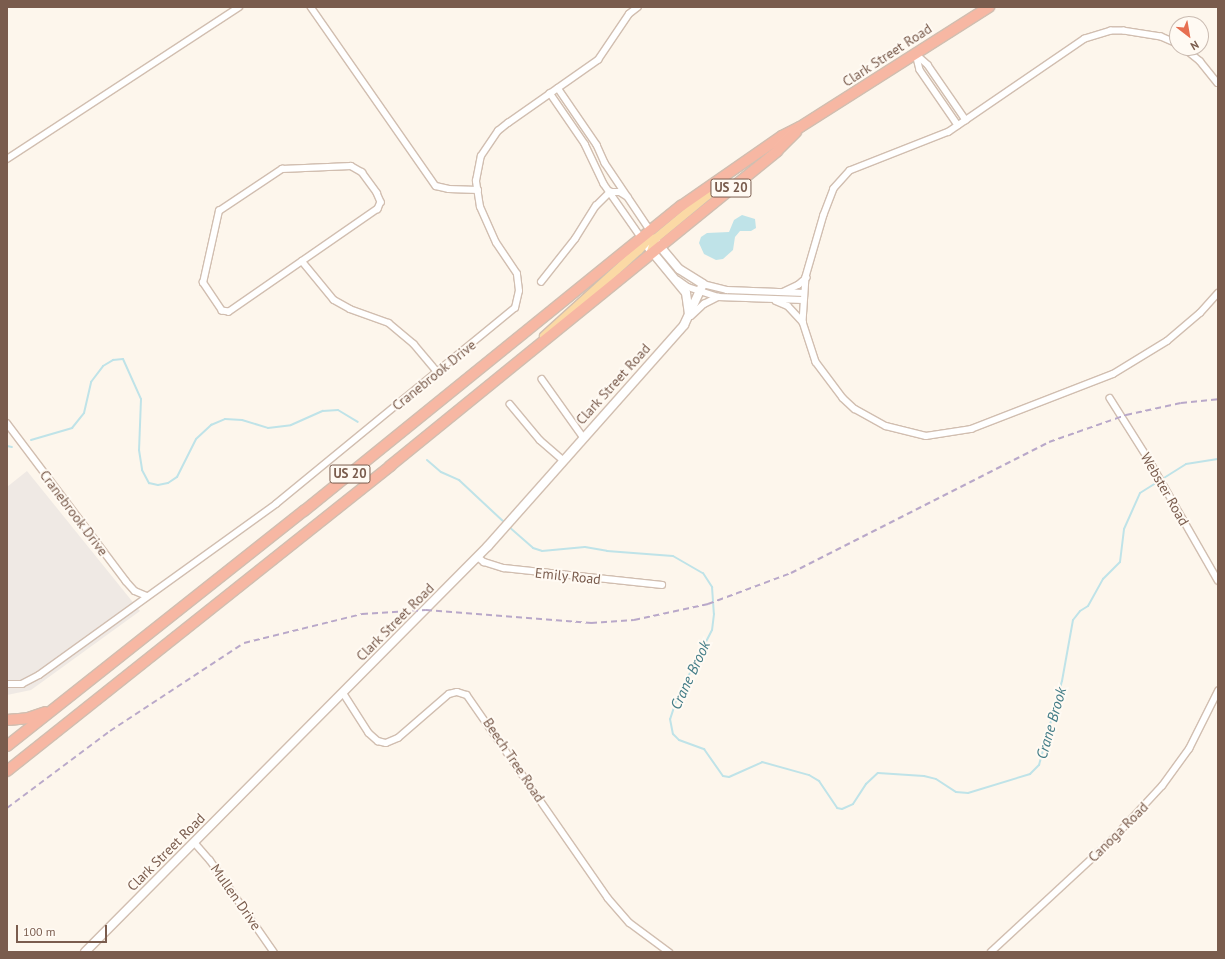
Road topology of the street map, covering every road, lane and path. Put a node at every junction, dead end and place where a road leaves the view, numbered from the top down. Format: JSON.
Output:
{"nodes":[{"id":1,"x":239,"y":7,"type":"edge"},
{"id":2,"x":311,"y":7,"type":"edge"},
{"id":3,"x":638,"y":7,"type":"edge"},
{"id":4,"x":989,"y":7,"type":"edge"},
{"id":5,"x":1169,"y":41,"type":"edge"},
{"id":6,"x":916,"y":54,"type":"junction"},
{"id":7,"x":1194,"y":56,"type":"edge"},
{"id":8,"x":1218,"y":83,"type":"edge"},
{"id":9,"x":558,"y":88,"type":"junction"},
{"id":10,"x":550,"y":93,"type":"junction"},
{"id":11,"x":966,"y":120,"type":"junction"},
{"id":12,"x":958,"y":125,"type":"junction"},
{"id":13,"x":800,"y":128,"type":"junction"},
{"id":14,"x":7,"y":159,"type":"edge"},
{"id":15,"x":724,"y":176,"type":"junction"},
{"id":16,"x":478,"y":190,"type":"junction"},
{"id":17,"x":610,"y":192,"type":"junction"},
{"id":18,"x":630,"y":198,"type":"junction"},
{"id":19,"x":650,"y":230,"type":"junction"},
{"id":20,"x":643,"y":240,"type":"junction"},
{"id":21,"x":655,"y":246,"type":"junction"},
{"id":22,"x":302,"y":261,"type":"junction"},
{"id":23,"x":806,"y":278,"type":"junction"},
{"id":24,"x":676,"y":279,"type":"junction"},
{"id":25,"x":541,"y":282,"type":"dead end"},
{"id":26,"x":701,"y":288,"type":"junction"},
{"id":27,"x":780,"y":293,"type":"junction"},
{"id":28,"x":804,"y":293,"type":"junction"},
{"id":29,"x":1218,"y":293,"type":"edge"},
{"id":30,"x":718,"y":297,"type":"junction"},
{"id":31,"x":770,"y":300,"type":"junction"},
{"id":32,"x":803,"y":300,"type":"junction"},
{"id":33,"x":689,"y":317,"type":"junction"},
{"id":34,"x":803,"y":322,"type":"junction"},
{"id":35,"x":524,"y":357,"type":"junction"},
{"id":36,"x":438,"y":373,"type":"junction"},
{"id":37,"x":542,"y":379,"type":"dead end"},
{"id":38,"x":1110,"y":398,"type":"dead end"},
{"id":39,"x":510,"y":404,"type":"dead end"},
{"id":40,"x":7,"y":423,"type":"edge"},
{"id":41,"x":584,"y":438,"type":"junction"},
{"id":42,"x":564,"y":461,"type":"junction"},
{"id":43,"x":478,"y":557,"type":"junction"},
{"id":44,"x":1218,"y":580,"type":"edge"},
{"id":45,"x":662,"y":585,"type":"dead end"},
{"id":46,"x":147,"y":596,"type":"junction"},
{"id":47,"x":7,"y":684,"type":"edge"},
{"id":48,"x":1218,"y":691,"type":"edge"},
{"id":49,"x":344,"y":694,"type":"junction"},
{"id":50,"x":55,"y":707,"type":"junction"},
{"id":51,"x":7,"y":720,"type":"edge"},
{"id":52,"x":7,"y":746,"type":"edge"},
{"id":53,"x":7,"y":771,"type":"edge"},
{"id":54,"x":195,"y":843,"type":"junction"},
{"id":55,"x":85,"y":952,"type":"edge"},
{"id":56,"x":274,"y":952,"type":"edge"},
{"id":57,"x":669,"y":952,"type":"edge"},
{"id":58,"x":991,"y":952,"type":"edge"}],
"edges":[{"from":1,"to":14,"type":"street"},
{"from":2,"to":16,"type":"street"},
{"from":3,"to":9,"type":"street","name":"Cranebrook Drive"},
{"from":4,"to":6,"type":"highway","name":"Clark Street Road","number":"US 20"},
{"from":5,"to":11,"type":"street"},
{"from":6,"to":11,"type":"street"},
{"from":6,"to":12,"type":"street"},
{"from":6,"to":13,"type":"highway","name":"Clark Street Road","number":"US 20"},
{"from":7,"to":8,"type":"street"},
{"from":9,"to":10,"type":"street","name":"Cranebrook Drive"},
{"from":9,"to":18,"type":"street"},
{"from":10,"to":16,"type":"street","name":"Cranebrook Drive"},
{"from":10,"to":17,"type":"street"},
{"from":11,"to":12,"type":"street"},
{"from":12,"to":23,"type":"street"},
{"from":13,"to":15,"type":"highway","name":"Clark Street Road","number":"US 20"},
{"from":13,"to":21,"type":"highway","name":"Clark Street Road","number":"US 20"},
{"from":15,"to":19,"type":"highway","name":"Clark Street Road","number":"US 20"},
{"from":15,"to":21,"type":"main road"},
{"from":16,"to":36,"type":"street","name":"Cranebrook Drive"},
{"from":17,"to":18,"type":"street"},
{"from":17,"to":20,"type":"street"},
{"from":17,"to":25,"type":"street"},
{"from":18,"to":19,"type":"street"},
{"from":19,"to":20,"type":"highway","name":"Clark Street Road","number":"US 20"},
{"from":19,"to":21,"type":"street"},
{"from":20,"to":21,"type":"street"},
{"from":20,"to":35,"type":"main road"},
{"from":20,"to":50,"type":"highway","name":"Clark Street Road","number":"US 20"},
{"from":21,"to":24,"type":"street"},
{"from":21,"to":26,"type":"street"},
{"from":21,"to":35,"type":"highway","number":"US 20"},
{"from":22,"to":22,"type":"street"},
{"from":22,"to":36,"type":"street"},
{"from":23,"to":27,"type":"street"},
{"from":23,"to":28,"type":"street"},
{"from":24,"to":26,"type":"street"},
{"from":24,"to":33,"type":"street"},
{"from":26,"to":27,"type":"street"},
{"from":26,"to":30,"type":"street"},
{"from":26,"to":33,"type":"street","name":"Clark Street Road"},
{"from":27,"to":28,"type":"street"},
{"from":28,"to":32,"type":"street"},
{"from":29,"to":34,"type":"street"},
{"from":30,"to":31,"type":"street"},
{"from":30,"to":33,"type":"street"},
{"from":31,"to":32,"type":"street"},
{"from":31,"to":34,"type":"street"},
{"from":32,"to":34,"type":"street"},
{"from":33,"to":41,"type":"street","name":"Clark Street Road"},
{"from":35,"to":53,"type":"highway","number":"US 20"},
{"from":36,"to":46,"type":"street","name":"Cranebrook Drive"},
{"from":37,"to":41,"type":"street"},
{"from":38,"to":44,"type":"street","name":"Webster Road"},
{"from":39,"to":42,"type":"street"},
{"from":40,"to":46,"type":"street","name":"Cranebrook Drive"},
{"from":41,"to":42,"type":"street","name":"Clark Street Road"},
{"from":42,"to":43,"type":"street","name":"Clark Street Road"},
{"from":43,"to":45,"type":"street","name":"Emily Road"},
{"from":43,"to":49,"type":"street","name":"Clark Street Road"},
{"from":46,"to":47,"type":"street","name":"Cranebrook Drive"},
{"from":48,"to":58,"type":"street","name":"Canoga Road"},
{"from":49,"to":54,"type":"street","name":"Clark Street Road"},
{"from":49,"to":57,"type":"street","name":"Beech Tree Road"},
{"from":50,"to":51,"type":"highway"},
{"from":50,"to":52,"type":"highway","name":"Clark Street Road","number":"US 20"},
{"from":54,"to":55,"type":"street","name":"Clark Street Road"},
{"from":54,"to":56,"type":"street","name":"Mullen Drive"}]}
